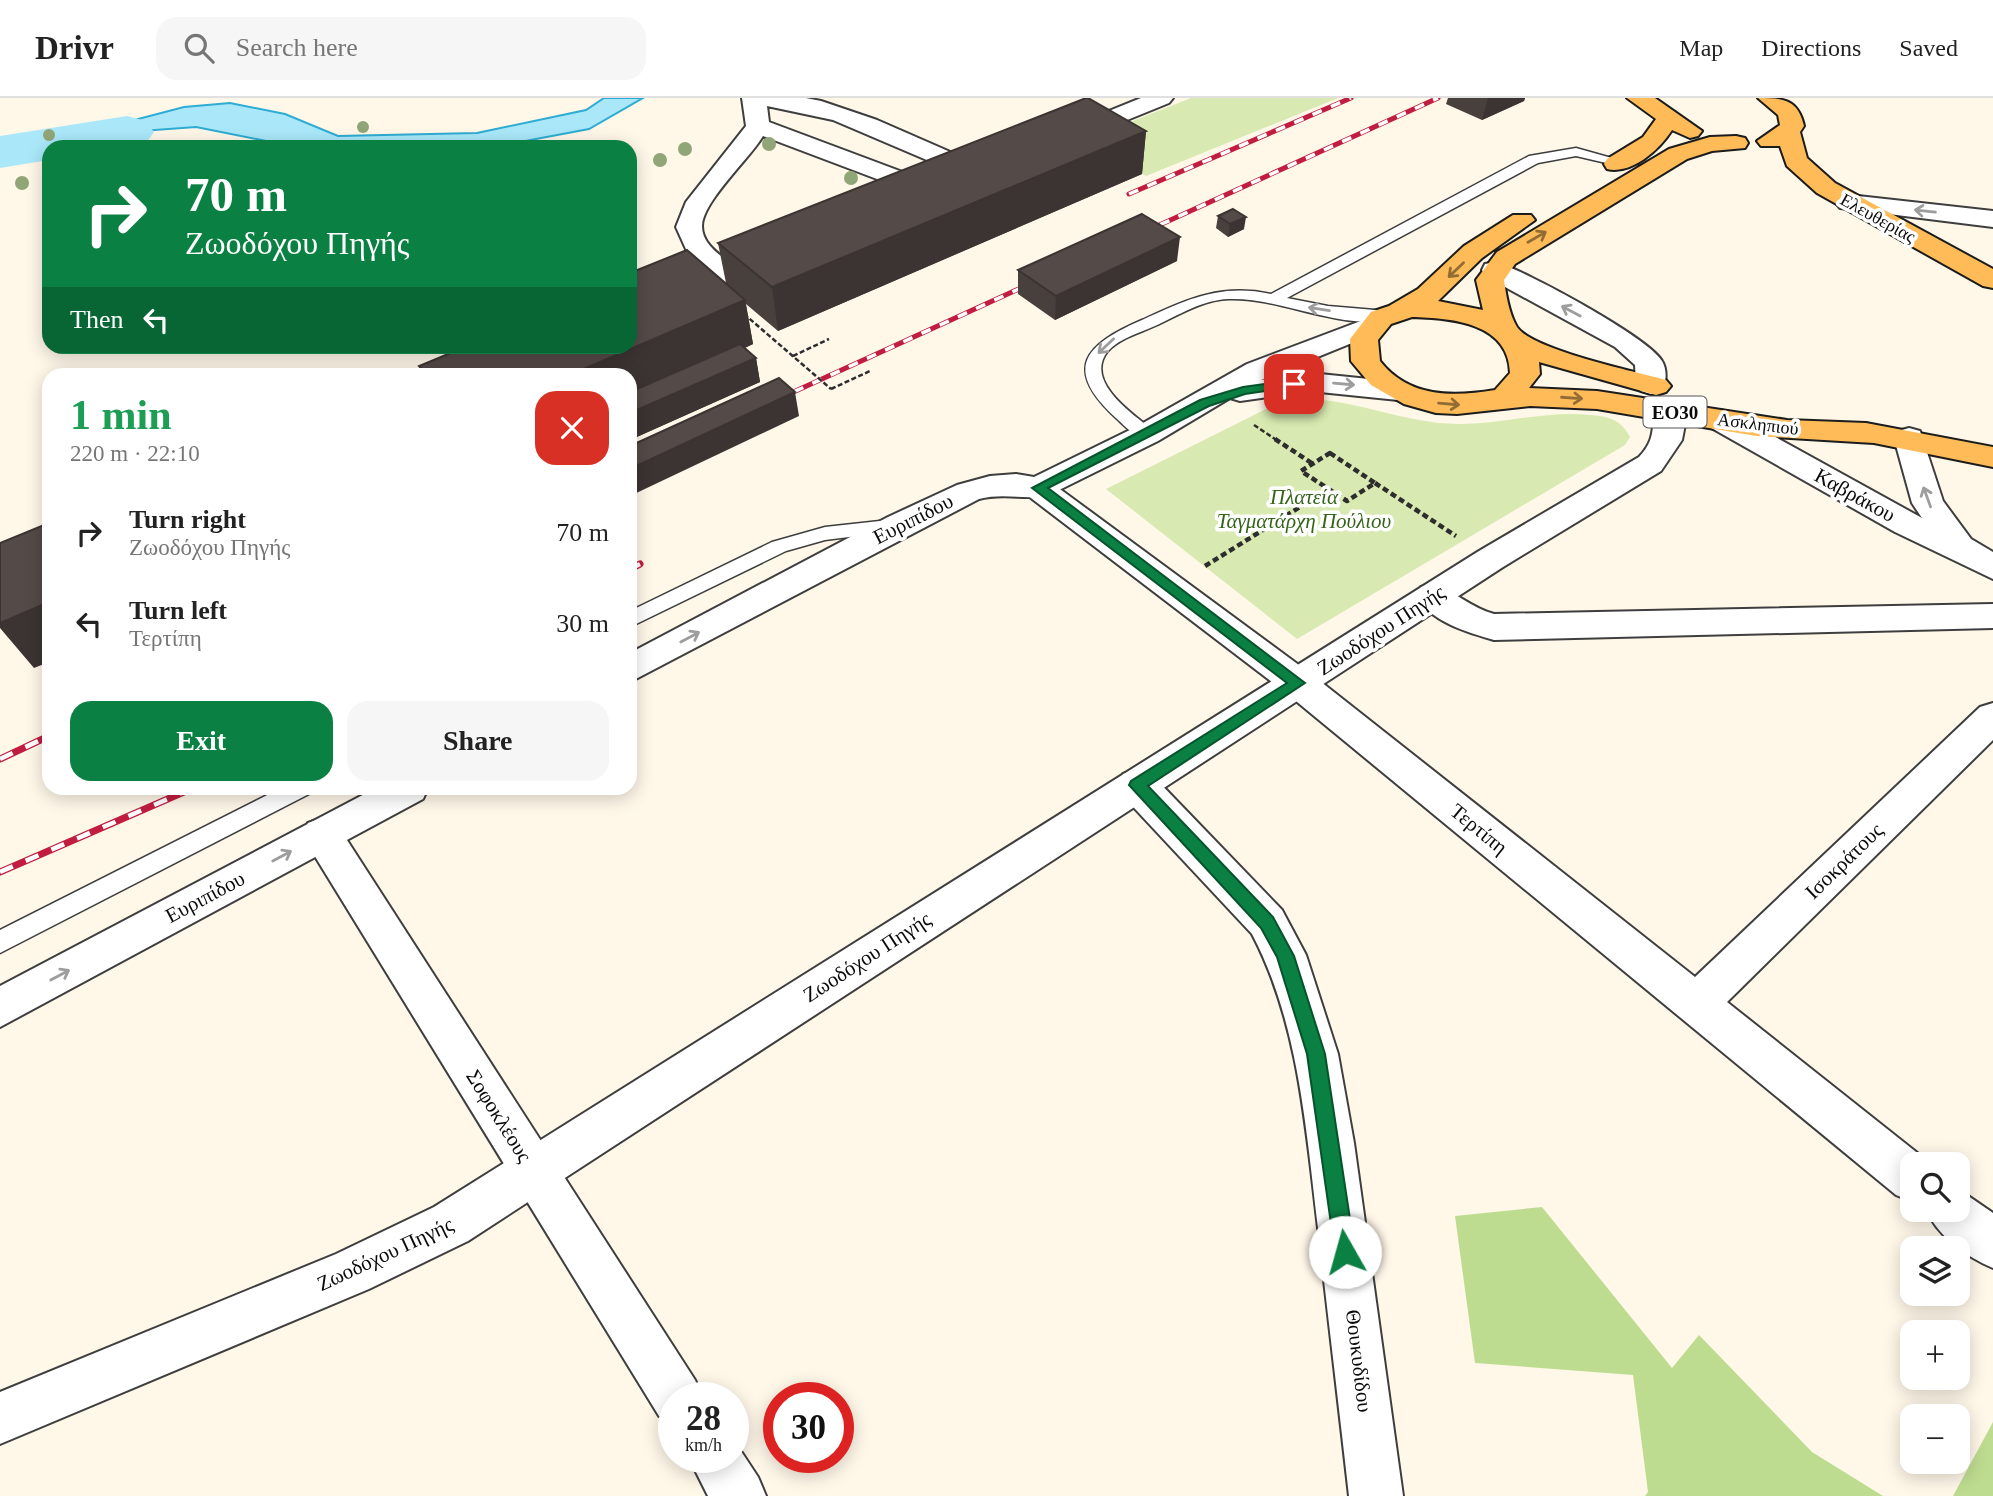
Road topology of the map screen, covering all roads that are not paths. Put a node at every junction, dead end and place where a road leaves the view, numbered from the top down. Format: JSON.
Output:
{"nodes":[{"id":1,"x":754,"y":98,"type":"edge"},
{"id":2,"x":1161,"y":98,"type":"edge"},
{"id":3,"x":1639,"y":98,"type":"edge"},
{"id":4,"x":1770,"y":98,"type":"edge"},
{"id":5,"x":1665,"y":109,"type":"edge"},
{"id":6,"x":758,"y":126,"type":"junction"},
{"id":7,"x":1788,"y":132,"type":"junction"},
{"id":8,"x":1051,"y":143,"type":"edge"},
{"id":9,"x":1736,"y":143,"type":"junction"},
{"id":10,"x":1619,"y":162,"type":"junction"},
{"id":11,"x":1002,"y":163,"type":"edge"},
{"id":12,"x":978,"y":173,"type":"junction"},
{"id":13,"x":931,"y":191,"type":"junction"},
{"id":14,"x":1849,"y":203,"type":"junction"},
{"id":15,"x":893,"y":206,"type":"edge"},
{"id":16,"x":1993,"y":219,"type":"edge"},
{"id":17,"x":792,"y":248,"type":"edge"},
{"id":18,"x":1495,"y":270,"type":"junction"},
{"id":19,"x":729,"y":275,"type":"junction"},
{"id":20,"x":1993,"y":280,"type":"edge"},
{"id":21,"x":1274,"y":299,"type":"junction"},
{"id":22,"x":637,"y":311,"type":"edge"},
{"id":23,"x":1387,"y":317,"type":"junction"},
{"id":24,"x":1511,"y":336,"type":"junction"},
{"id":25,"x":1398,"y":391,"type":"junction"},
{"id":26,"x":1504,"y":398,"type":"junction"},
{"id":27,"x":1660,"y":398,"type":"junction"},
{"id":28,"x":1205,"y":403,"type":"junction"},
{"id":29,"x":1719,"y":419,"type":"junction"},
{"id":30,"x":1845,"y":430,"type":"junction"},
{"id":31,"x":1147,"y":434,"type":"junction"},
{"id":32,"x":1909,"y":439,"type":"junction"},
{"id":33,"x":1993,"y":441,"type":"edge"},
{"id":34,"x":1993,"y":457,"type":"edge"},
{"id":35,"x":1038,"y":488,"type":"junction"},
{"id":36,"x":899,"y":525,"type":"junction"},
{"id":37,"x":1960,"y":547,"type":"junction"},
{"id":38,"x":1993,"y":567,"type":"edge"},
{"id":39,"x":1433,"y":596,"type":"junction"},
{"id":40,"x":1993,"y":616,"type":"edge"},
{"id":41,"x":637,"y":617,"type":"edge"},
{"id":42,"x":637,"y":665,"type":"edge"},
{"id":43,"x":1298,"y":683,"type":"junction"},
{"id":44,"x":1993,"y":717,"type":"edge"},
{"id":45,"x":1137,"y":785,"type":"junction"},
{"id":46,"x":287,"y":795,"type":"edge"},
{"id":47,"x":396,"y":795,"type":"edge"},
{"id":48,"x":322,"y":834,"type":"junction"},
{"id":49,"x":0,"y":942,"type":"edge"},
{"id":50,"x":1696,"y":1004,"type":"junction"},
{"id":51,"x":0,"y":1008,"type":"edge"},
{"id":52,"x":1900,"y":1169,"type":"edge"},
{"id":53,"x":534,"y":1172,"type":"junction"},
{"id":54,"x":1966,"y":1222,"type":"edge"},
{"id":55,"x":1993,"y":1244,"type":"edge"},
{"id":56,"x":667,"y":1382,"type":"edge"},
{"id":57,"x":0,"y":1418,"type":"edge"},
{"id":58,"x":724,"y":1473,"type":"edge"},
{"id":59,"x":739,"y":1496,"type":"edge"},
{"id":60,"x":1376,"y":1496,"type":"edge"}],
"edges":[{"from":1,"to":6,"type":"street"},
{"from":1,"to":12,"type":"street"},
{"from":2,"to":8,"type":"street"},
{"from":3,"to":5,"type":"main road"},
{"from":4,"to":7,"type":"main road","name":"Ελευθερίας"},
{"from":5,"to":9,"type":"main road"},
{"from":5,"to":10,"type":"main road"},
{"from":6,"to":13,"type":"street"},
{"from":6,"to":19,"type":"street"},
{"from":7,"to":9,"type":"main road"},
{"from":7,"to":14,"type":"main road","name":"Ελευθερίας"},
{"from":18,"to":9,"type":"main road","one_way":true},
{"from":10,"to":21,"type":"lane"},
{"from":10,"to":23,"type":"main road","one_way":true},
{"from":11,"to":12,"type":"street"},
{"from":12,"to":13,"type":"street"},
{"from":13,"to":15,"type":"street"},
{"from":16,"to":14,"type":"street","one_way":true},
{"from":14,"to":20,"type":"main road","name":"Ελευθερίας"},
{"from":17,"to":19,"type":"street"},
{"from":18,"to":24,"type":"main road"},
{"from":27,"to":18,"type":"street","one_way":true},
{"from":19,"to":22,"type":"street"},
{"from":23,"to":21,"type":"lane","one_way":true},
{"from":21,"to":31,"type":"lane","one_way":true},
{"from":23,"to":24,"type":"main road","name":"Ασκληπιού","number":"ΕΟ30"},
{"from":23,"to":25,"type":"main road","name":"Ασκληπιού","number":"ΕΟ30"},
{"from":23,"to":28,"type":"street"},
{"from":24,"to":26,"type":"main road"},
{"from":24,"to":27,"type":"main road","name":"Ασκληπιού","number":"ΕΟ30"},
{"from":25,"to":26,"type":"main road","name":"Ασκληπιού","number":"ΕΟ30","one_way":true},
{"from":28,"to":25,"type":"street","one_way":true},
{"from":26,"to":27,"type":"main road","name":"Ασκληπιού","number":"ΕΟ30","one_way":true},
{"from":27,"to":29,"type":"main road","name":"Ασκληπιού","number":"ΕΟ30"},
{"from":27,"to":30,"type":"main road","name":"Ασκληπιού","number":"ΕΟ30"},
{"from":27,"to":39,"type":"street","name":"Ζωοδόχου Πηγής"},
{"from":28,"to":31,"type":"street"},
{"from":29,"to":30,"type":"main road","name":"Ασκληπιού","number":"ΕΟ30"},
{"from":29,"to":37,"type":"street","name":"Καβράκου"},
{"from":30,"to":32,"type":"main road","name":"Ασκληπιού","number":"ΕΟ30"},
{"from":31,"to":35,"type":"street"},
{"from":32,"to":33,"type":"main road","name":"Ασκληπιού","number":"ΕΟ30"},
{"from":32,"to":34,"type":"main road","name":"Ασκληπιού","number":"ΕΟ30"},
{"from":37,"to":32,"type":"street","one_way":true},
{"from":35,"to":36,"type":"street","name":"Ευριπίδου"},
{"from":35,"to":43,"type":"street","name":"Τερτίπη"},
{"from":36,"to":41,"type":"lane"},
{"from":42,"to":36,"type":"street","name":"Ευριπίδου","one_way":true},
{"from":37,"to":38,"type":"street","name":"Καβράκου"},
{"from":39,"to":40,"type":"street"},
{"from":39,"to":43,"type":"street","name":"Ζωοδόχου Πηγής"},
{"from":43,"to":45,"type":"street","name":"Ζωοδόχου Πηγής"},
{"from":43,"to":50,"type":"street","name":"Τερτίπη"},
{"from":44,"to":50,"type":"street","name":"Ισοκράτους"},
{"from":45,"to":53,"type":"street","name":"Ζωοδόχου Πηγής"},
{"from":45,"to":60,"type":"street","name":"Θουκυδίδου"},
{"from":46,"to":49,"type":"lane"},
{"from":47,"to":48,"type":"street","name":"Ευριπίδου"},
{"from":51,"to":48,"type":"street","name":"Ευριπίδου","one_way":true},
{"from":48,"to":53,"type":"street","name":"Σοφοκλέους"},
{"from":50,"to":52,"type":"street","name":"Τερτίπη"},
{"from":53,"to":56,"type":"street","name":"Σοφοκλέους"},
{"from":53,"to":57,"type":"street","name":"Ζωοδόχου Πηγής"},
{"from":54,"to":55,"type":"street"},
{"from":58,"to":59,"type":"street"}]}
